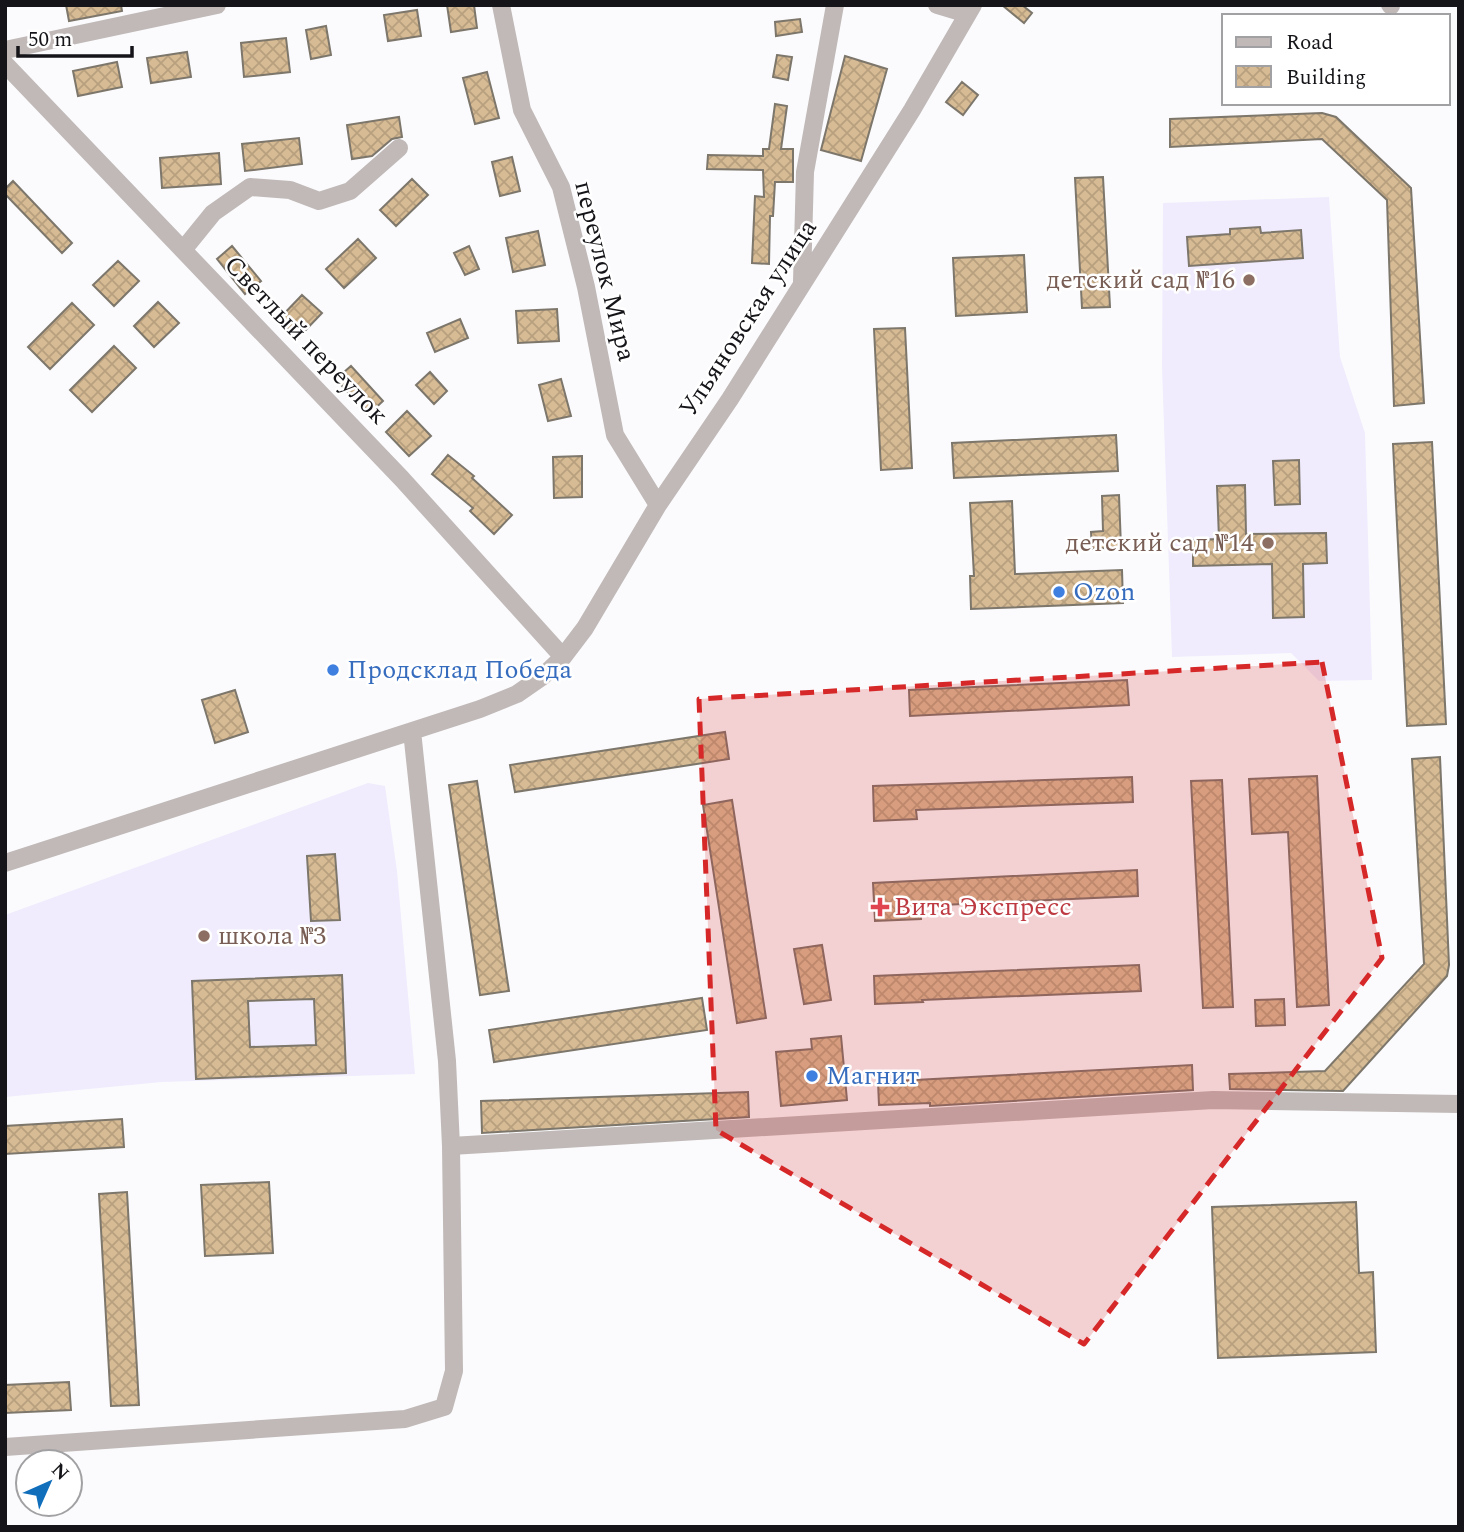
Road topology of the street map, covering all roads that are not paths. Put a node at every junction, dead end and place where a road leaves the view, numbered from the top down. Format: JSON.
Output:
{"nodes":[{"id":1,"x":217,"y":5,"type":"edge"},
{"id":2,"x":501,"y":5,"type":"edge"},
{"id":3,"x":835,"y":5,"type":"edge"},
{"id":4,"x":937,"y":5,"type":"edge"},
{"id":5,"x":970,"y":10,"type":"edge"},
{"id":6,"x":5,"y":50,"type":"edge"},
{"id":7,"x":5,"y":64,"type":"edge"},
{"id":8,"x":399,"y":148,"type":"dead end"},
{"id":9,"x":183,"y":250,"type":"junction"},
{"id":10,"x":802,"y":284,"type":"junction"},
{"id":11,"x":658,"y":505,"type":"junction"},
{"id":12,"x":563,"y":657,"type":"junction"},
{"id":13,"x":412,"y":731,"type":"junction"},
{"id":14,"x":5,"y":863,"type":"edge"},
{"id":15,"x":1459,"y":1104,"type":"edge"},
{"id":16,"x":451,"y":1146,"type":"junction"},
{"id":17,"x":5,"y":1447,"type":"edge"}],
"edges":[{"from":1,"to":6,"type":"street"},
{"from":2,"to":11,"type":"street","name":"переулок Мира"},
{"from":3,"to":10,"type":"street"},
{"from":4,"to":5,"type":"street"},
{"from":5,"to":10,"type":"street","name":"Ульяновская улица"},
{"from":7,"to":9,"type":"street","name":"Светлый переулок"},
{"from":8,"to":9,"type":"street"},
{"from":9,"to":12,"type":"street","name":"Светлый переулок"},
{"from":10,"to":11,"type":"street","name":"Ульяновская улица"},
{"from":11,"to":12,"type":"street","name":"Ульяновская улица"},
{"from":12,"to":13,"type":"street","name":"Ульяновская улица"},
{"from":13,"to":14,"type":"street","name":"Ульяновская улица"},
{"from":13,"to":16,"type":"street"},
{"from":15,"to":16,"type":"street"},
{"from":16,"to":17,"type":"street"}]}
